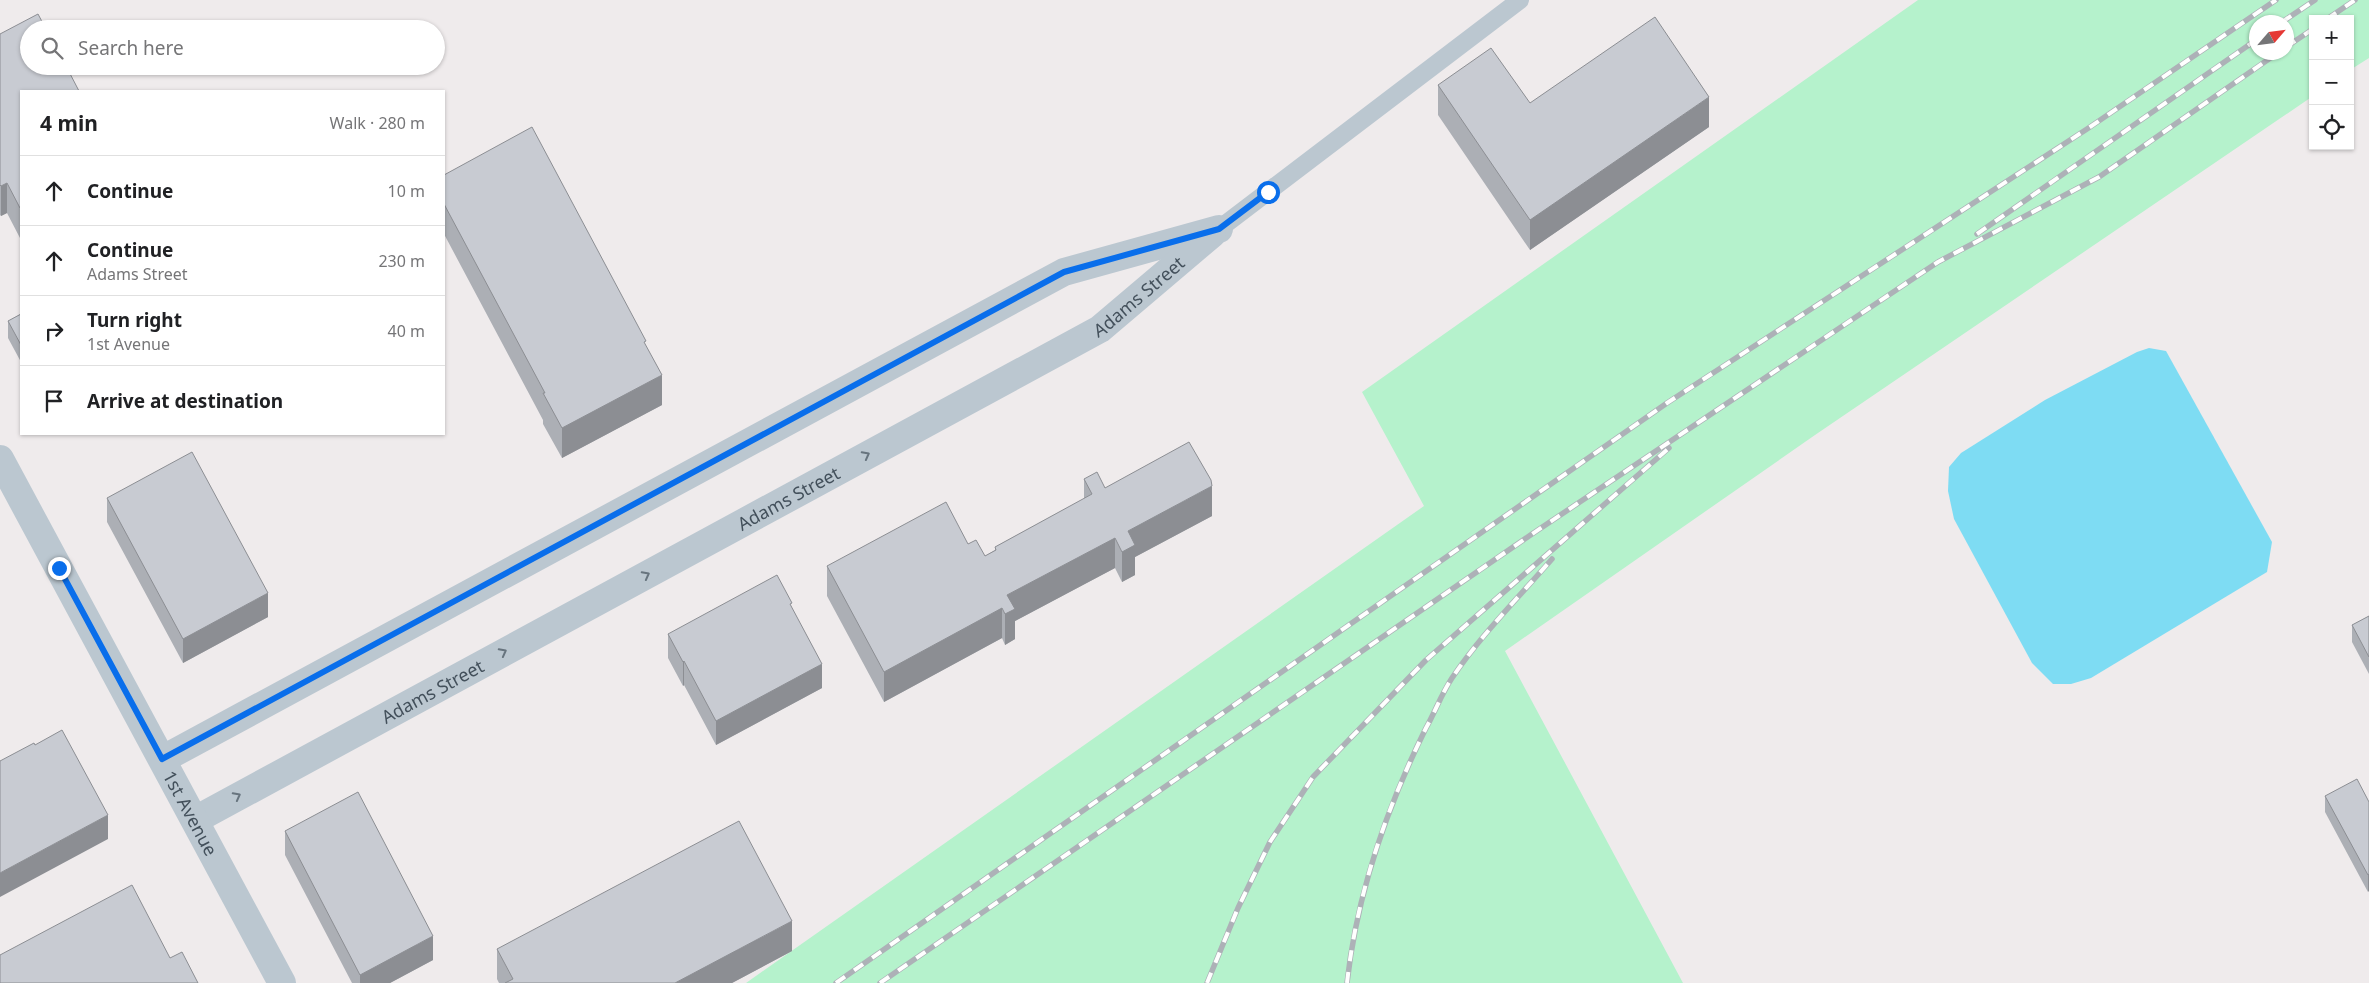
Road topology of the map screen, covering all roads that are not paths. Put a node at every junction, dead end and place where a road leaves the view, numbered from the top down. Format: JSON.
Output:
{"nodes":[{"id":1,"x":1520,"y":0,"type":"edge"},
{"id":2,"x":1219,"y":229,"type":"junction"},
{"id":3,"x":0,"y":459,"type":"edge"},
{"id":4,"x":162,"y":759,"type":"junction"},
{"id":5,"x":195,"y":820,"type":"junction"},
{"id":6,"x":282,"y":983,"type":"edge"}],
"edges":[{"from":1,"to":2,"type":"lane"},
{"from":2,"to":4,"type":"street","name":"Adams Street"},
{"from":5,"to":2,"type":"street","name":"Adams Street","one_way":true},
{"from":3,"to":4,"type":"street","name":"1st Avenue"},
{"from":4,"to":5,"type":"street","name":"1st Avenue"},
{"from":5,"to":6,"type":"street","name":"1st Avenue"}]}
